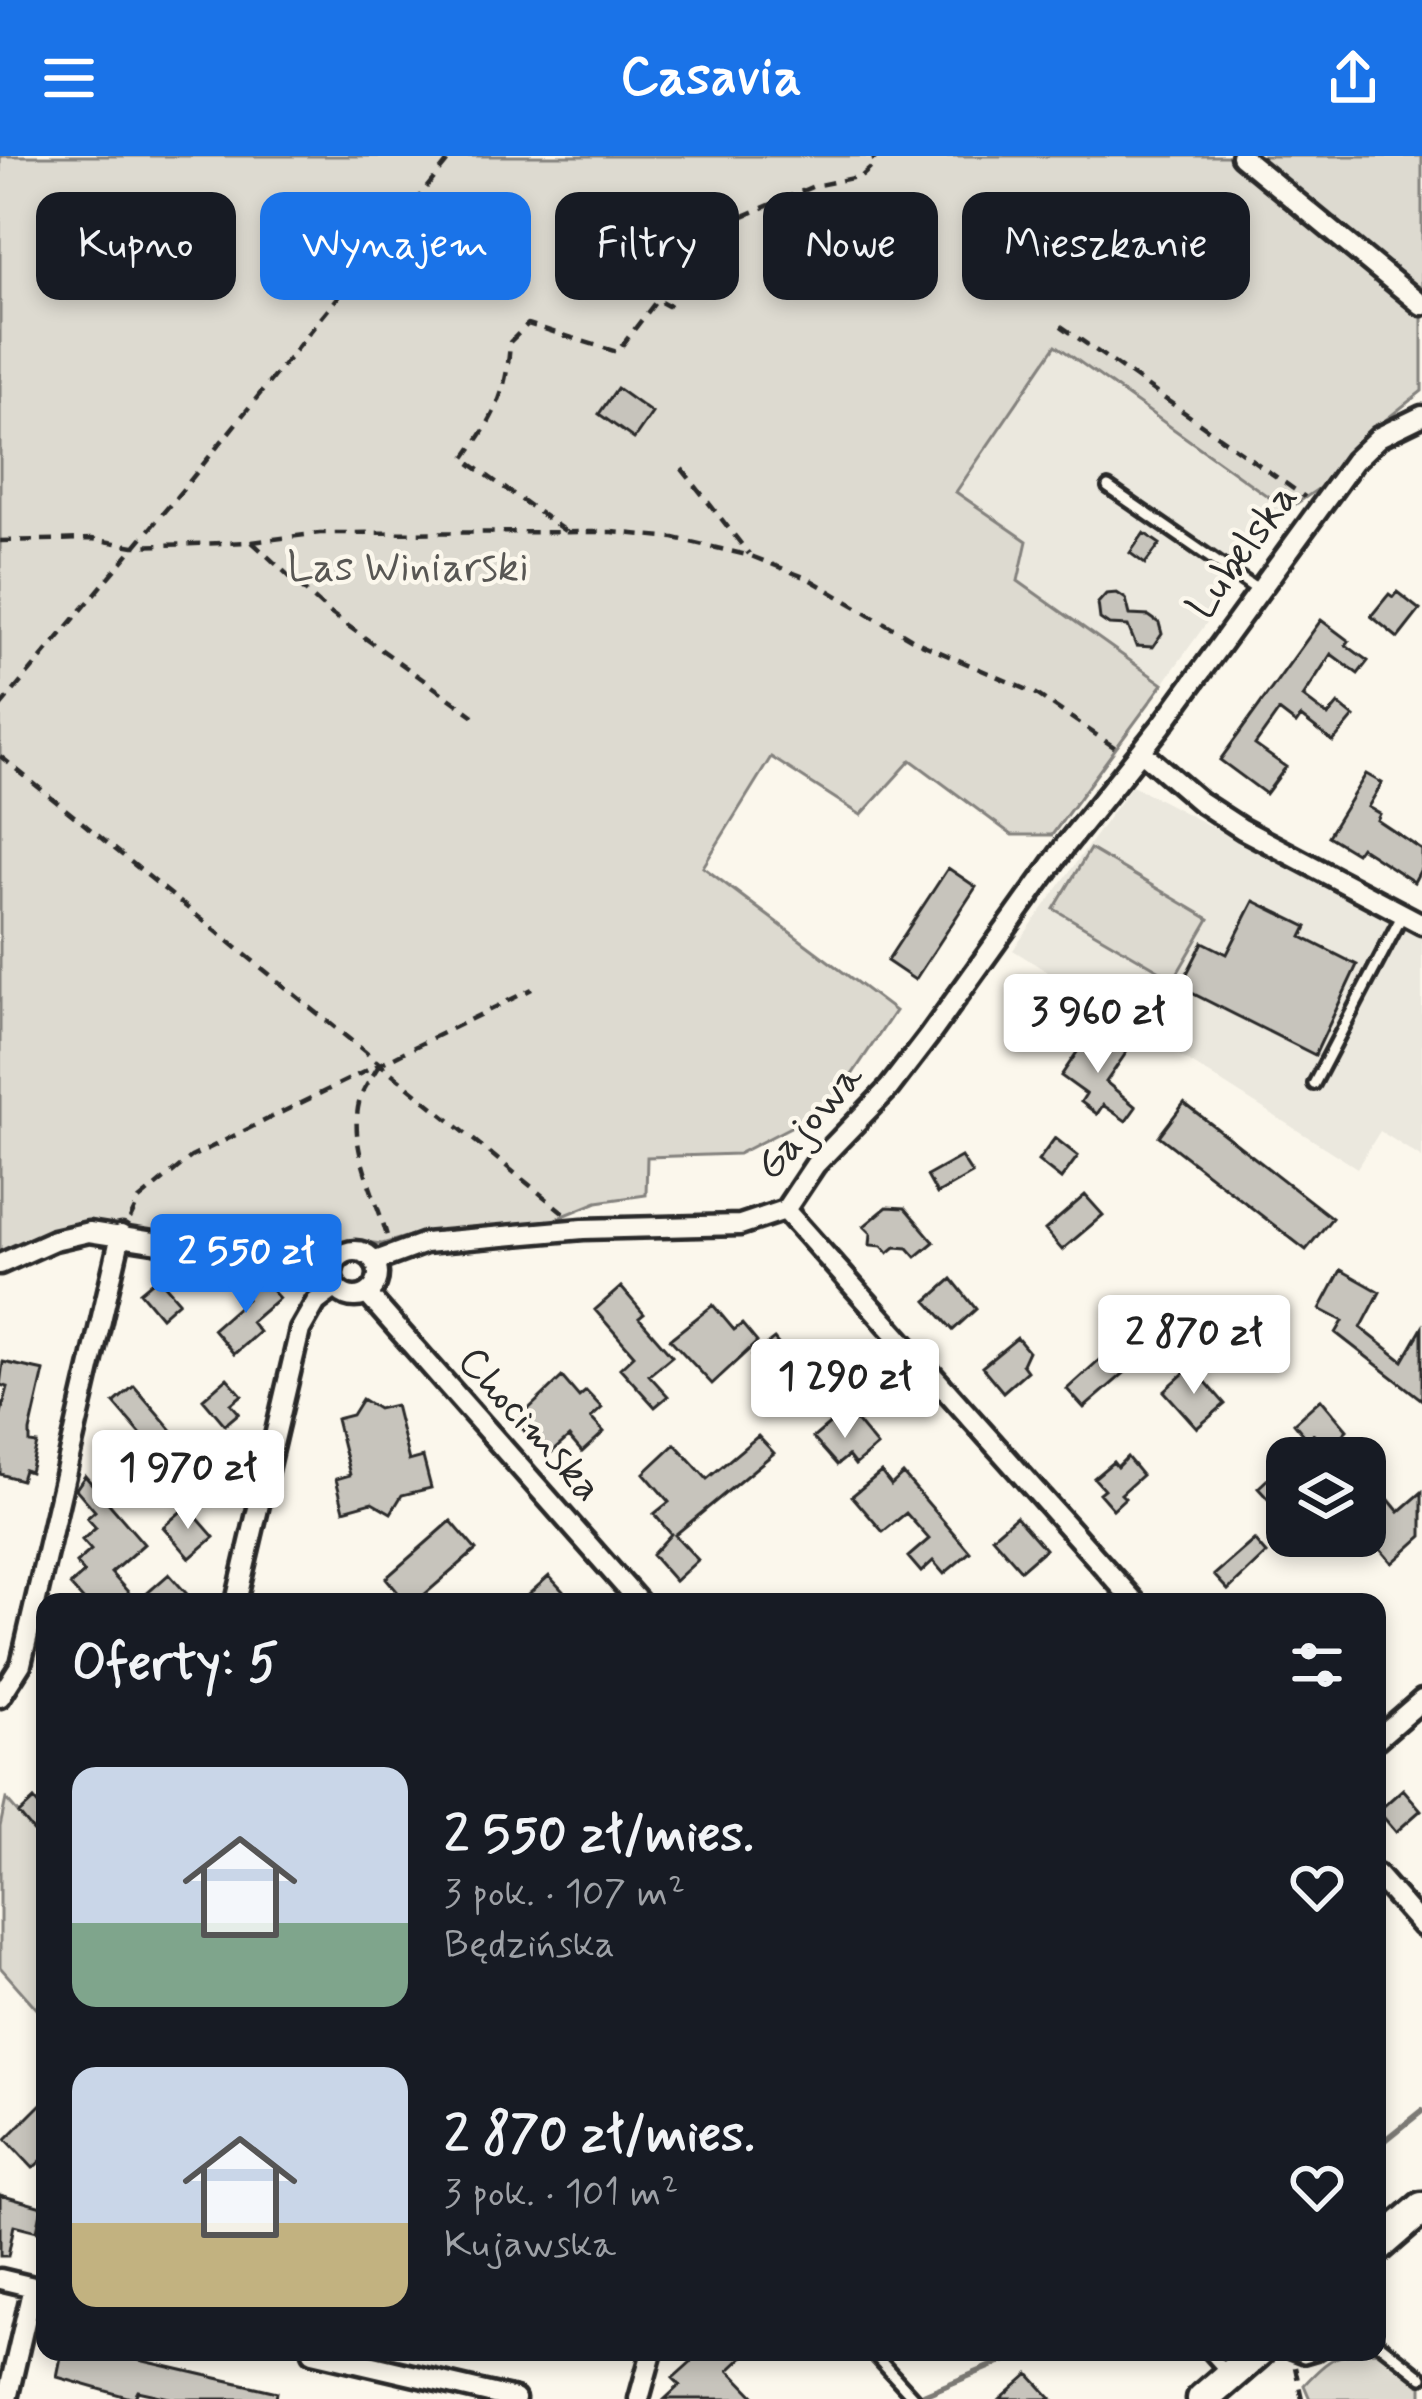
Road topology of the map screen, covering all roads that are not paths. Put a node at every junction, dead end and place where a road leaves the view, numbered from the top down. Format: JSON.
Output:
{"nodes":[{"id":1,"x":1241,"y":156,"type":"edge"},
{"id":2,"x":1422,"y":305,"type":"edge"},
{"id":3,"x":1422,"y":416,"type":"edge"},
{"id":4,"x":1108,"y":488,"type":"dead end"},
{"id":5,"x":1259,"y":591,"type":"junction"},
{"id":6,"x":1137,"y":757,"type":"junction"},
{"id":7,"x":1402,"y":914,"type":"junction"},
{"id":8,"x":1422,"y":924,"type":"edge"},
{"id":9,"x":1314,"y":1084,"type":"dead end"},
{"id":10,"x":785,"y":1210,"type":"junction"},
{"id":11,"x":121,"y":1235,"type":"junction"},
{"id":12,"x":383,"y":1257,"type":"junction"},
{"id":13,"x":335,"y":1260,"type":"junction"},
{"id":14,"x":0,"y":1264,"type":"edge"},
{"id":15,"x":336,"y":1287,"type":"junction"},
{"id":16,"x":367,"y":1294,"type":"junction"},
{"id":17,"x":38,"y":1593,"type":"edge"},
{"id":18,"x":238,"y":1593,"type":"edge"},
{"id":19,"x":631,"y":1593,"type":"edge"},
{"id":20,"x":1127,"y":1593,"type":"edge"},
{"id":21,"x":36,"y":1600,"type":"edge"},
{"id":22,"x":0,"y":1697,"type":"edge"},
{"id":23,"x":1422,"y":1700,"type":"edge"},
{"id":24,"x":1386,"y":1731,"type":"edge"},
{"id":25,"x":1386,"y":1885,"type":"edge"},
{"id":26,"x":1422,"y":1926,"type":"edge"},
{"id":27,"x":1422,"y":2208,"type":"edge"},
{"id":28,"x":1386,"y":2240,"type":"edge"},
{"id":29,"x":0,"y":2279,"type":"edge"},
{"id":30,"x":36,"y":2287,"type":"edge"},
{"id":31,"x":36,"y":2298,"type":"edge"},
{"id":32,"x":1386,"y":2349,"type":"edge"},
{"id":33,"x":352,"y":2361,"type":"edge"},
{"id":34,"x":650,"y":2361,"type":"edge"},
{"id":35,"x":880,"y":2361,"type":"edge"},
{"id":36,"x":1216,"y":2361,"type":"edge"},
{"id":37,"x":1246,"y":2361,"type":"edge"},
{"id":38,"x":1229,"y":2376,"type":"junction"},
{"id":39,"x":1422,"y":2377,"type":"edge"},
{"id":40,"x":7,"y":2399,"type":"edge"},
{"id":41,"x":515,"y":2399,"type":"edge"},
{"id":42,"x":639,"y":2399,"type":"edge"},
{"id":43,"x":915,"y":2399,"type":"edge"},
{"id":44,"x":1203,"y":2399,"type":"edge"}],
"edges":[{"from":1,"to":2,"type":"street"},
{"from":3,"to":5,"type":"street","name":"Lubelska"},
{"from":4,"to":5,"type":"lane"},
{"from":5,"to":6,"type":"street","name":"Lubelska"},
{"from":6,"to":7,"type":"street"},
{"from":6,"to":10,"type":"street","name":"Gajowa"},
{"from":7,"to":8,"type":"street"},
{"from":7,"to":9,"type":"lane"},
{"from":10,"to":12,"type":"street","name":"Gajowa"},
{"from":10,"to":20,"type":"street"},
{"from":11,"to":13,"type":"street"},
{"from":11,"to":14,"type":"street"},
{"from":11,"to":17,"type":"street"},
{"from":12,"to":13,"type":"street"},
{"from":12,"to":16,"type":"street"},
{"from":13,"to":15,"type":"street"},
{"from":15,"to":16,"type":"street"},
{"from":15,"to":18,"type":"street"},
{"from":16,"to":19,"type":"street","name":"Chocimska"},
{"from":21,"to":22,"type":"street"},
{"from":23,"to":24,"type":"street"},
{"from":25,"to":26,"type":"street"},
{"from":27,"to":28,"type":"main road"},
{"from":29,"to":30,"type":"street"},
{"from":31,"to":40,"type":"street"},
{"from":32,"to":39,"type":"lane"},
{"from":33,"to":41,"type":"street"},
{"from":34,"to":42,"type":"street"},
{"from":35,"to":43,"type":"lane"},
{"from":36,"to":38,"type":"lane"},
{"from":37,"to":38,"type":"main road"},
{"from":38,"to":44,"type":"main road"}]}
